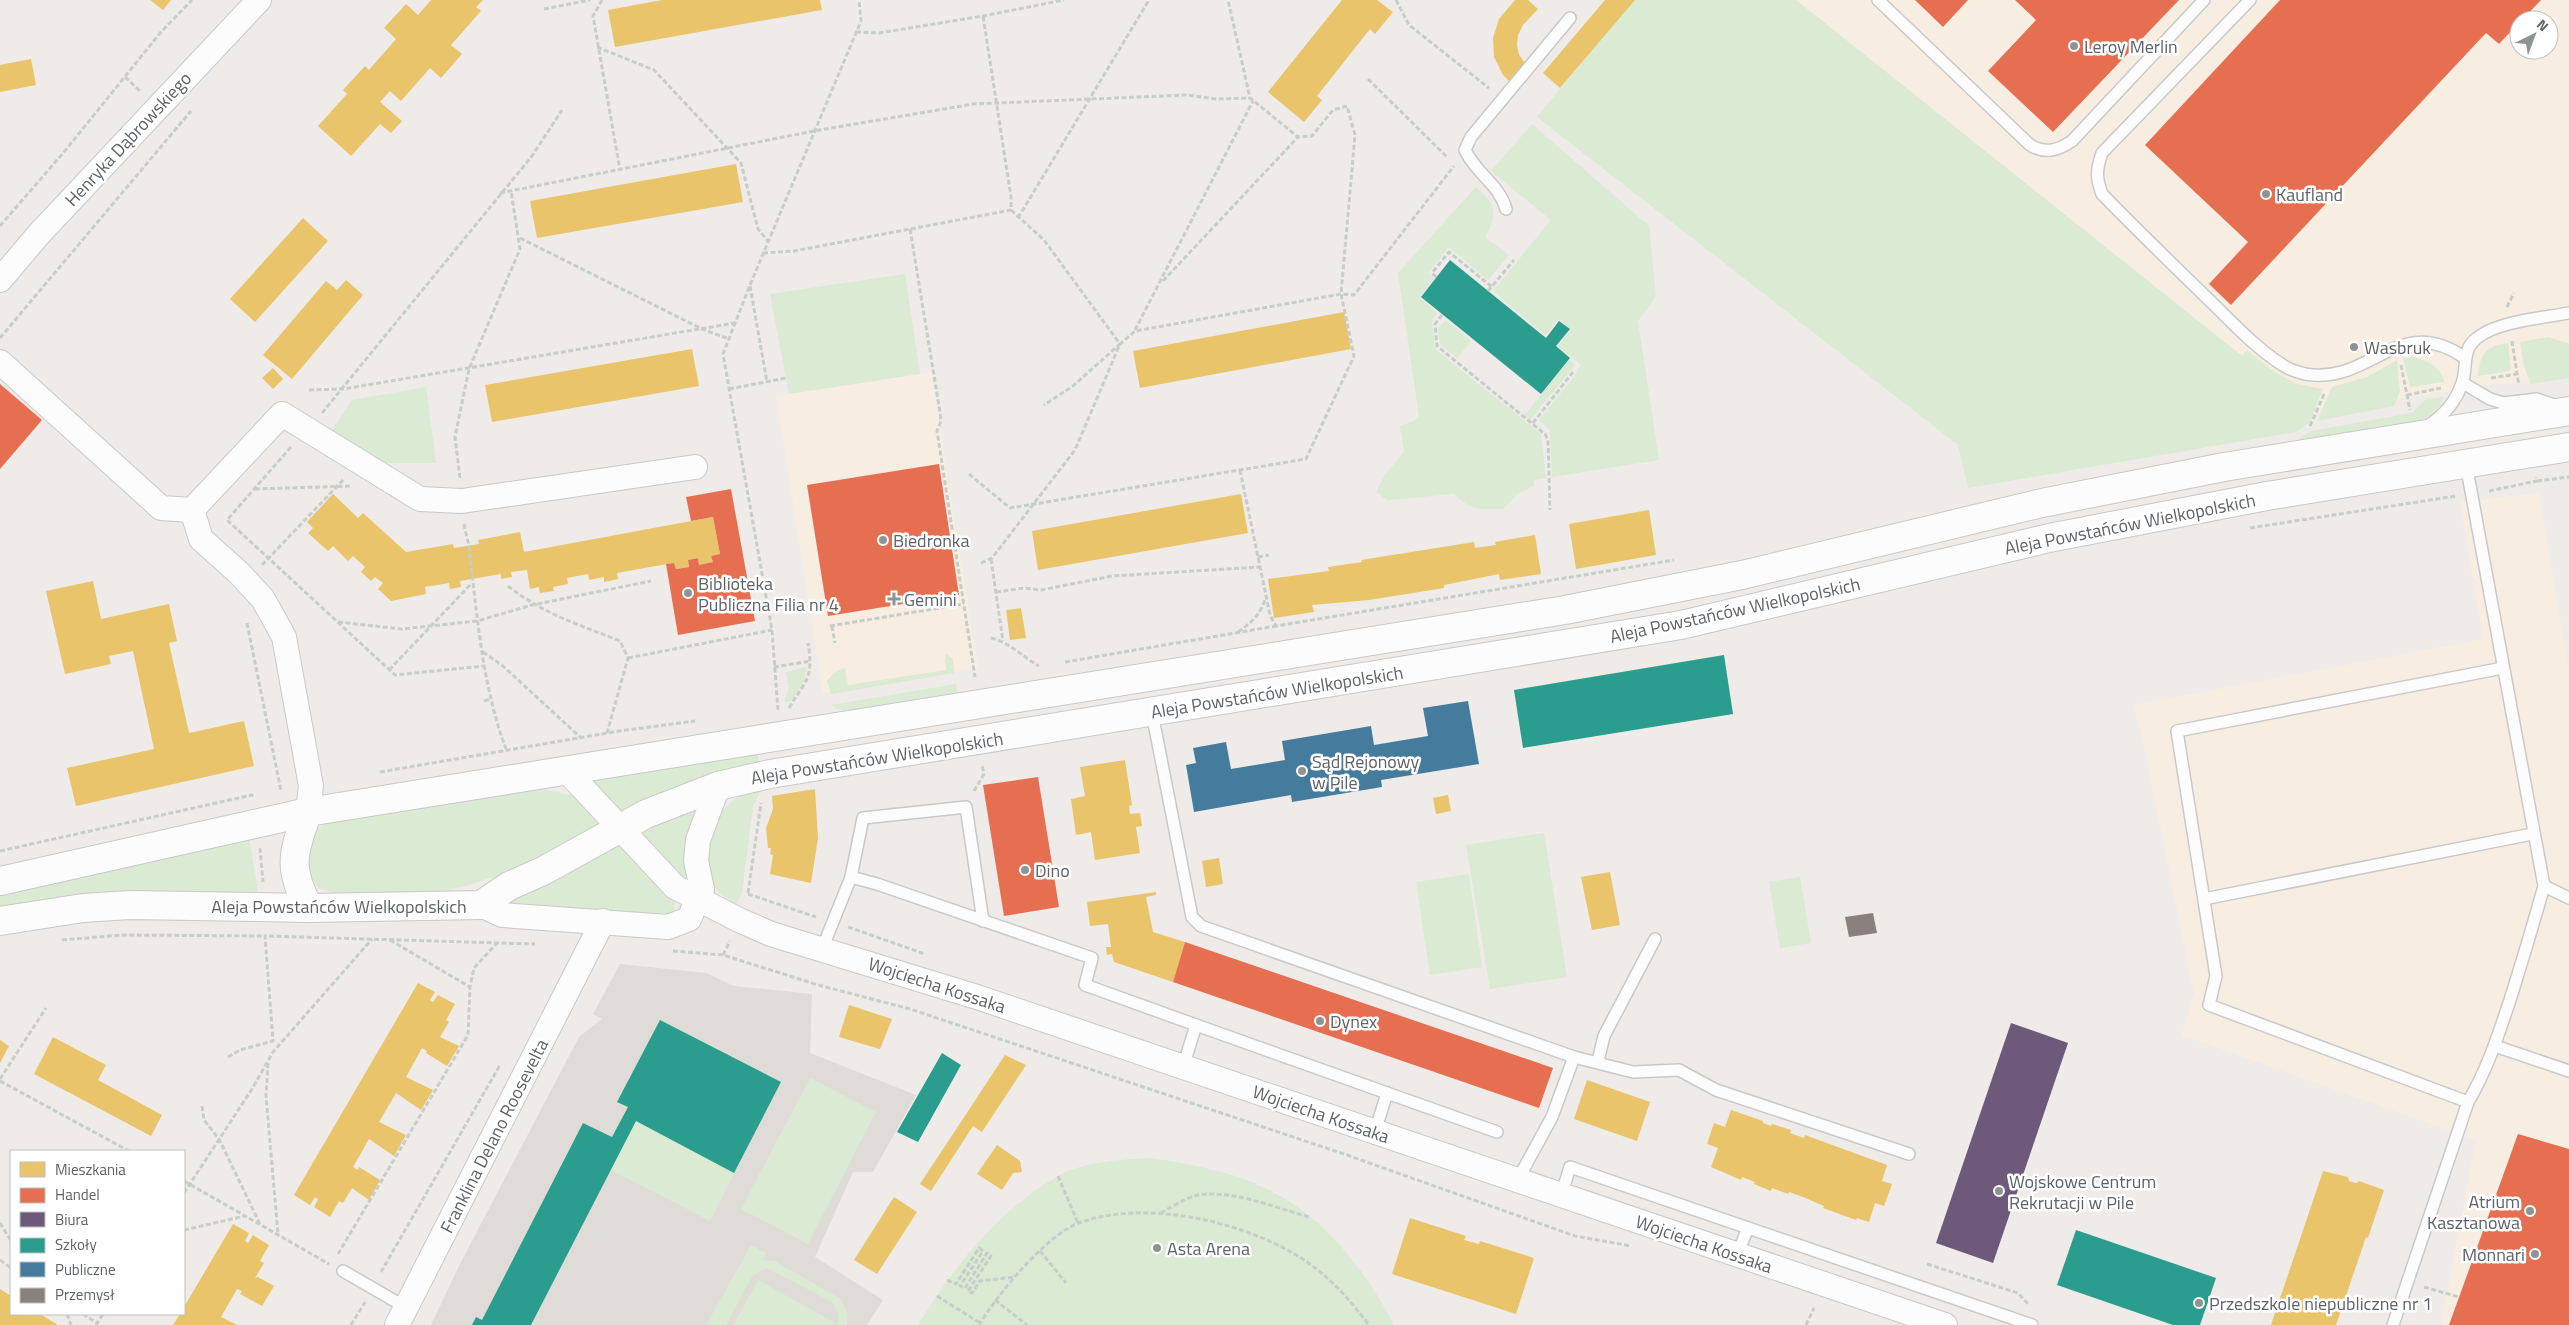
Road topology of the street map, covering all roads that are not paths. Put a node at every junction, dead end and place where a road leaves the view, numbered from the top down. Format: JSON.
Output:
{"nodes":[{"id":1,"x":1878,"y":0,"type":"edge"},
{"id":2,"x":2204,"y":0,"type":"edge"},
{"id":3,"x":2250,"y":0,"type":"edge"},
{"id":4,"x":257,"y":1,"type":"edge"},
{"id":5,"x":1570,"y":18,"type":"dead end"},
{"id":6,"x":1506,"y":210,"type":"dead end"},
{"id":7,"x":0,"y":280,"type":"edge"},
{"id":8,"x":2569,"y":313,"type":"edge"},
{"id":9,"x":2465,"y":358,"type":"junction"},
{"id":10,"x":0,"y":362,"type":"edge"},
{"id":11,"x":2462,"y":383,"type":"junction"},
{"id":12,"x":2569,"y":411,"type":"edge"},
{"id":13,"x":2412,"y":436,"type":"junction"},
{"id":14,"x":2569,"y":447,"type":"edge"},
{"id":15,"x":2466,"y":464,"type":"junction"},
{"id":16,"x":695,"y":467,"type":"dead end"},
{"id":17,"x":192,"y":510,"type":"junction"},
{"id":18,"x":2503,"y":668,"type":"junction"},
{"id":19,"x":1152,"y":713,"type":"junction"},
{"id":20,"x":566,"y":770,"type":"junction"},
{"id":21,"x":718,"y":786,"type":"junction"},
{"id":22,"x":308,"y":812,"type":"junction"},
{"id":23,"x":620,"y":828,"type":"junction"},
{"id":24,"x":2532,"y":834,"type":"junction"},
{"id":25,"x":851,"y":877,"type":"junction"},
{"id":26,"x":0,"y":881,"type":"edge"},
{"id":27,"x":2544,"y":886,"type":"junction"},
{"id":28,"x":2569,"y":898,"type":"edge"},
{"id":29,"x":2204,"y":899,"type":"junction"},
{"id":30,"x":698,"y":900,"type":"junction"},
{"id":31,"x":481,"y":906,"type":"junction"},
{"id":32,"x":309,"y":908,"type":"junction"},
{"id":33,"x":0,"y":921,"type":"edge"},
{"id":34,"x":603,"y":921,"type":"junction"},
{"id":35,"x":983,"y":921,"type":"junction"},
{"id":36,"x":1655,"y":939,"type":"dead end"},
{"id":37,"x":822,"y":950,"type":"junction"},
{"id":38,"x":1196,"y":1025,"type":"junction"},
{"id":39,"x":2495,"y":1046,"type":"junction"},
{"id":40,"x":1574,"y":1056,"type":"junction"},
{"id":41,"x":1598,"y":1061,"type":"junction"},
{"id":42,"x":1183,"y":1067,"type":"junction"},
{"id":43,"x":2569,"y":1071,"type":"edge"},
{"id":44,"x":1387,"y":1093,"type":"junction"},
{"id":45,"x":2468,"y":1102,"type":"junction"},
{"id":46,"x":1375,"y":1132,"type":"junction"},
{"id":47,"x":1497,"y":1132,"type":"dead end"},
{"id":48,"x":1909,"y":1154,"type":"dead end"},
{"id":49,"x":1517,"y":1181,"type":"junction"},
{"id":50,"x":1561,"y":1196,"type":"junction"},
{"id":51,"x":1748,"y":1228,"type":"junction"},
{"id":52,"x":1737,"y":1256,"type":"junction"},
{"id":53,"x":343,"y":1272,"type":"road end"},
{"id":54,"x":402,"y":1316,"type":"edge"},
{"id":55,"x":2030,"y":1324,"type":"edge"},
{"id":56,"x":1945,"y":1325,"type":"edge"},
{"id":57,"x":2393,"y":1325,"type":"edge"}],
"edges":[{"from":1,"to":2,"type":"lane"},
{"from":3,"to":9,"type":"lane"},
{"from":4,"to":7,"type":"street","name":"Henryka Dąbrowskiego"},
{"from":5,"to":6,"type":"lane"},
{"from":8,"to":9,"type":"lane"},
{"from":9,"to":11,"type":"lane"},
{"from":10,"to":17,"type":"street"},
{"from":11,"to":12,"type":"lane"},
{"from":11,"to":13,"type":"lane"},
{"from":12,"to":13,"type":"main road","name":"Aleja Powstańców Wielkopolskich"},
{"from":13,"to":20,"type":"main road","name":"Aleja Powstańców Wielkopolskich"},
{"from":14,"to":15,"type":"main road","name":"Aleja Powstańców Wielkopolskich"},
{"from":15,"to":18,"type":"lane"},
{"from":15,"to":19,"type":"main road","name":"Aleja Powstańców Wielkopolskich"},
{"from":16,"to":17,"type":"street"},
{"from":17,"to":22,"type":"street"},
{"from":18,"to":24,"type":"lane"},
{"from":18,"to":29,"type":"lane"},
{"from":19,"to":21,"type":"main road","name":"Aleja Powstańców Wielkopolskich"},
{"from":19,"to":40,"type":"lane"},
{"from":20,"to":22,"type":"main road","name":"Aleja Powstańców Wielkopolskich"},
{"from":20,"to":23,"type":"street","name":"Wojciecha Kossaka"},
{"from":21,"to":23,"type":"main road","name":"Aleja Powstańców Wielkopolskich"},
{"from":21,"to":30,"type":"street"},
{"from":22,"to":26,"type":"main road","name":"Aleja Powstańców Wielkopolskich"},
{"from":22,"to":32,"type":"main road"},
{"from":23,"to":30,"type":"street","name":"Wojciecha Kossaka"},
{"from":23,"to":31,"type":"main road","name":"Aleja Powstańców Wielkopolskich"},
{"from":24,"to":27,"type":"lane"},
{"from":24,"to":29,"type":"lane"},
{"from":25,"to":35,"type":"lane"},
{"from":25,"to":35,"type":"lane"},
{"from":25,"to":37,"type":"lane"},
{"from":27,"to":28,"type":"lane"},
{"from":27,"to":39,"type":"lane"},
{"from":29,"to":45,"type":"lane"},
{"from":30,"to":34,"type":"street"},
{"from":30,"to":37,"type":"street","name":"Wojciecha Kossaka"},
{"from":31,"to":32,"type":"main road","name":"Aleja Powstańców Wielkopolskich"},
{"from":31,"to":34,"type":"street"},
{"from":32,"to":33,"type":"main road","name":"Aleja Powstańców Wielkopolskich"},
{"from":34,"to":54,"type":"street","name":"Franklina Delano Roosevelta"},
{"from":35,"to":38,"type":"lane"},
{"from":36,"to":41,"type":"lane"},
{"from":37,"to":42,"type":"street","name":"Wojciecha Kossaka"},
{"from":38,"to":42,"type":"lane"},
{"from":38,"to":44,"type":"lane"},
{"from":39,"to":43,"type":"lane"},
{"from":39,"to":45,"type":"lane"},
{"from":40,"to":41,"type":"lane"},
{"from":40,"to":49,"type":"lane"},
{"from":41,"to":48,"type":"lane"},
{"from":42,"to":46,"type":"street","name":"Wojciecha Kossaka"},
{"from":44,"to":46,"type":"lane"},
{"from":44,"to":47,"type":"lane"},
{"from":45,"to":57,"type":"lane"},
{"from":46,"to":49,"type":"street","name":"Wojciecha Kossaka"},
{"from":49,"to":50,"type":"street","name":"Wojciecha Kossaka"},
{"from":50,"to":51,"type":"lane"},
{"from":50,"to":52,"type":"street","name":"Wojciecha Kossaka"},
{"from":51,"to":52,"type":"lane"},
{"from":51,"to":55,"type":"lane"},
{"from":52,"to":56,"type":"street","name":"Wojciecha Kossaka"},
{"from":53,"to":54,"type":"lane"}]}
